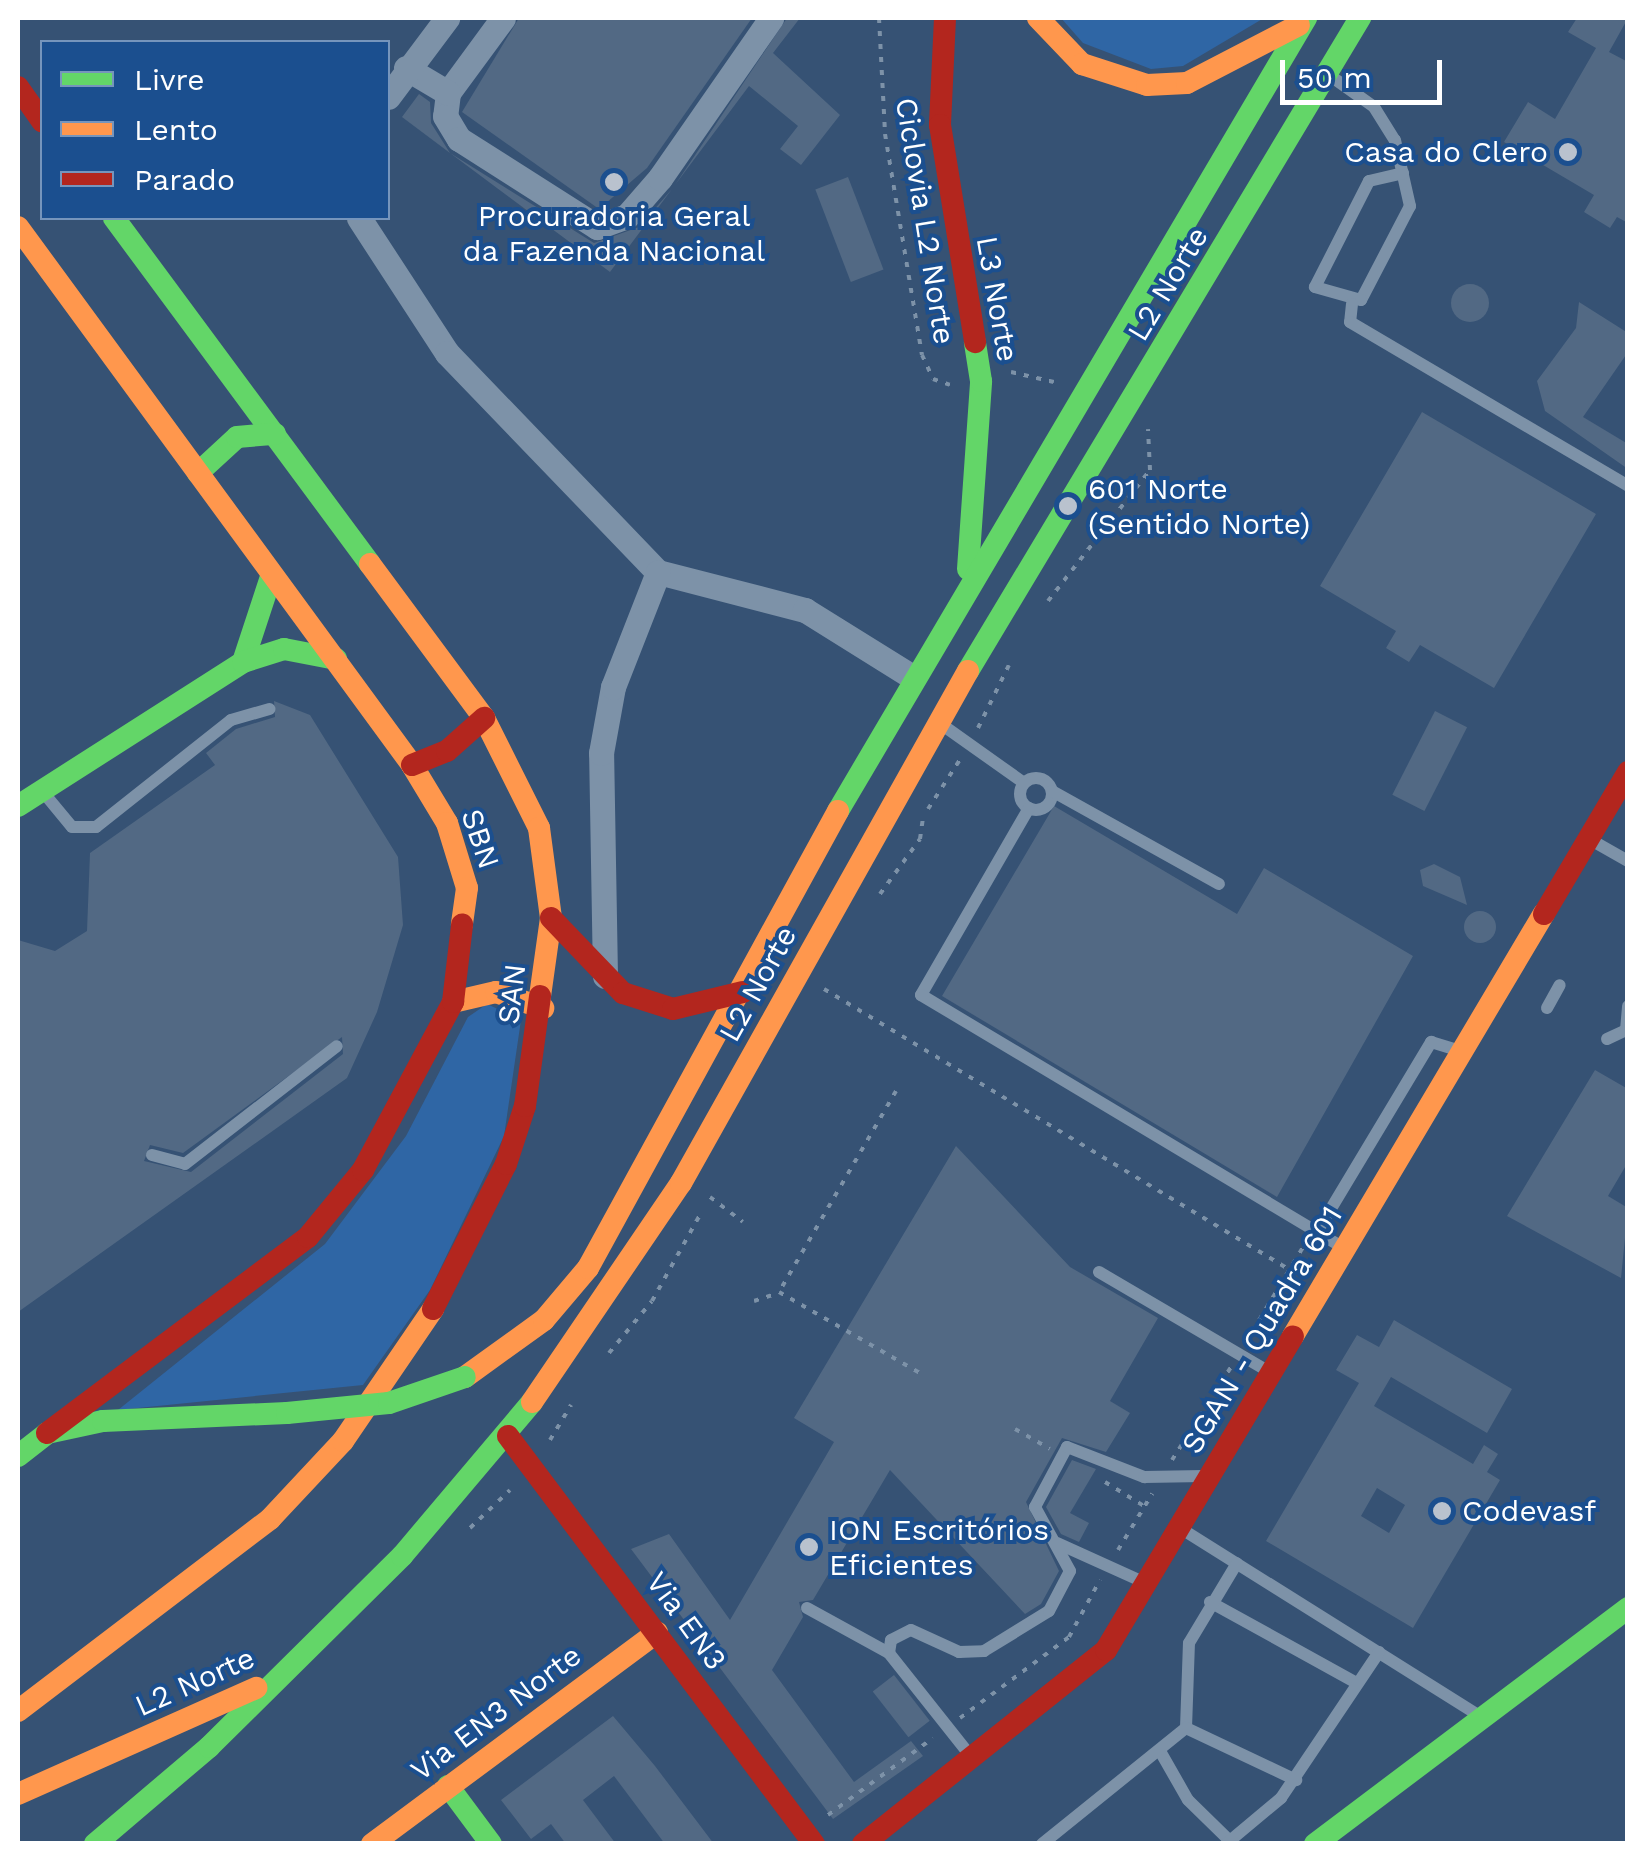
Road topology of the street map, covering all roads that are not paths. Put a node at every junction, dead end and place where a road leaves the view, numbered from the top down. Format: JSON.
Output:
{"nodes":[{"id":1,"x":447,"y":18,"type":"edge"},
{"id":2,"x":503,"y":18,"type":"edge"},
{"id":3,"x":771,"y":18,"type":"edge"},
{"id":4,"x":944,"y":18,"type":"edge"},
{"id":5,"x":1038,"y":18,"type":"edge"},
{"id":6,"x":1360,"y":18,"type":"edge"},
{"id":7,"x":1373,"y":18,"type":"edge"},
{"id":8,"x":1304,"y":20,"type":"edge"},
{"id":9,"x":406,"y":68,"type":"junction"},
{"id":10,"x":1332,"y":77,"type":"junction"},
{"id":11,"x":18,"y":87,"type":"edge"},
{"id":12,"x":448,"y":93,"type":"junction"},
{"id":13,"x":390,"y":94,"type":"edge"},
{"id":14,"x":1315,"y":97,"type":"junction"},
{"id":15,"x":40,"y":118,"type":"edge"},
{"id":16,"x":1403,"y":173,"type":"junction"},
{"id":17,"x":115,"y":220,"type":"edge"},
{"id":18,"x":360,"y":220,"type":"edge"},
{"id":19,"x":18,"y":227,"type":"edge"},
{"id":20,"x":1352,"y":304,"type":"junction"},
{"id":21,"x":275,"y":434,"type":"junction"},
{"id":22,"x":198,"y":473,"type":"junction"},
{"id":23,"x":1628,"y":486,"type":"edge"},
{"id":24,"x":658,"y":572,"type":"junction"},
{"id":25,"x":272,"y":578,"type":"junction"},
{"id":26,"x":964,"y":591,"type":"junction"},
{"id":27,"x":336,"y":659,"type":"junction"},
{"id":28,"x":243,"y":662,"type":"junction"},
{"id":29,"x":911,"y":676,"type":"junction"},
{"id":30,"x":269,"y":709,"type":"dead end"},
{"id":31,"x":484,"y":718,"type":"junction"},
{"id":32,"x":939,"y":723,"type":"junction"},
{"id":33,"x":412,"y":765,"type":"junction"},
{"id":34,"x":1628,"y":772,"type":"edge"},
{"id":35,"x":1024,"y":783,"type":"junction"},
{"id":36,"x":42,"y":790,"type":"junction"},
{"id":37,"x":1052,"y":792,"type":"junction"},
{"id":38,"x":18,"y":806,"type":"edge"},
{"id":39,"x":1029,"y":808,"type":"junction"},
{"id":40,"x":1588,"y":839,"type":"junction"},
{"id":41,"x":1628,"y":861,"type":"edge"},
{"id":42,"x":1219,"y":884,"type":"dead end"},
{"id":43,"x":551,"y":918,"type":"junction"},
{"id":44,"x":606,"y":981,"type":"junction"},
{"id":45,"x":1560,"y":984,"type":"dead end"},
{"id":46,"x":742,"y":992,"type":"junction"},
{"id":47,"x":453,"y":1002,"type":"junction"},
{"id":48,"x":1628,"y":1006,"type":"edge"},
{"id":49,"x":543,"y":1008,"type":"junction"},
{"id":50,"x":1547,"y":1008,"type":"dead end"},
{"id":51,"x":1608,"y":1039,"type":"dead end"},
{"id":52,"x":337,"y":1046,"type":"dead end"},
{"id":53,"x":1464,"y":1052,"type":"junction"},
{"id":54,"x":152,"y":1154,"type":"dead end"},
{"id":55,"x":1315,"y":1231,"type":"junction"},
{"id":56,"x":1344,"y":1248,"type":"junction"},
{"id":57,"x":1100,"y":1272,"type":"dead end"},
{"id":58,"x":1270,"y":1372,"type":"junction"},
{"id":59,"x":47,"y":1434,"type":"junction"},
{"id":60,"x":508,"y":1436,"type":"junction"},
{"id":61,"x":18,"y":1456,"type":"edge"},
{"id":62,"x":1210,"y":1476,"type":"junction"},
{"id":63,"x":1180,"y":1528,"type":"junction"},
{"id":64,"x":1057,"y":1542,"type":"junction"},
{"id":65,"x":1237,"y":1563,"type":"junction"},
{"id":66,"x":1150,"y":1585,"type":"junction"},
{"id":67,"x":1210,"y":1602,"type":"junction"},
{"id":68,"x":807,"y":1608,"type":"dead end"},
{"id":69,"x":1628,"y":1608,"type":"edge"},
{"id":70,"x":657,"y":1632,"type":"junction"},
{"id":71,"x":1380,"y":1652,"type":"junction"},
{"id":72,"x":889,"y":1653,"type":"junction"},
{"id":73,"x":276,"y":1680,"type":"junction"},
{"id":74,"x":1358,"y":1683,"type":"junction"},
{"id":75,"x":18,"y":1711,"type":"edge"},
{"id":76,"x":1483,"y":1717,"type":"junction"},
{"id":77,"x":1186,"y":1728,"type":"junction"},
{"id":78,"x":1160,"y":1751,"type":"junction"},
{"id":79,"x":973,"y":1760,"type":"junction"},
{"id":80,"x":1296,"y":1780,"type":"junction"},
{"id":81,"x":448,"y":1786,"type":"junction"},
{"id":82,"x":18,"y":1794,"type":"edge"},
{"id":83,"x":1228,"y":1842,"type":"edge"},
{"id":84,"x":95,"y":1844,"type":"edge"},
{"id":85,"x":372,"y":1844,"type":"edge"},
{"id":86,"x":491,"y":1844,"type":"edge"},
{"id":87,"x":814,"y":1844,"type":"edge"},
{"id":88,"x":864,"y":1844,"type":"edge"},
{"id":89,"x":1042,"y":1844,"type":"edge"},
{"id":90,"x":1314,"y":1844,"type":"edge"}],
"edges":[{"from":1,"to":9,"type":"street"},
{"from":2,"to":12,"type":"street"},
{"from":3,"to":12,"type":"street"},
{"from":4,"to":26,"type":"main road","name":"L3 Norte"},
{"from":5,"to":8,"type":"main road"},
{"from":6,"to":14,"type":"main road","name":"L2 Norte"},
{"from":7,"to":10,"type":"main road"},
{"from":8,"to":26,"type":"main road","name":"L2 Norte"},
{"from":9,"to":12,"type":"street"},
{"from":9,"to":13,"type":"street"},
{"from":10,"to":14,"type":"main road"},
{"from":10,"to":16,"type":"lane"},
{"from":11,"to":15,"type":"main road"},
{"from":14,"to":32,"type":"main road","name":"L2 Norte"},
{"from":16,"to":20,"type":"lane"},
{"from":16,"to":20,"type":"lane"},
{"from":17,"to":21,"type":"main road","name":"SAN"},
{"from":18,"to":24,"type":"street"},
{"from":19,"to":22,"type":"main road","name":"SBN"},
{"from":20,"to":23,"type":"lane"},
{"from":21,"to":22,"type":"main road"},
{"from":21,"to":31,"type":"main road","name":"SAN"},
{"from":22,"to":25,"type":"main road","name":"SBN"},
{"from":24,"to":29,"type":"street"},
{"from":24,"to":44,"type":"street"},
{"from":25,"to":27,"type":"main road","name":"SBN"},
{"from":25,"to":28,"type":"main road"},
{"from":26,"to":29,"type":"main road","name":"L2 Norte"},
{"from":27,"to":28,"type":"main road"},
{"from":27,"to":33,"type":"main road","name":"SBN"},
{"from":28,"to":36,"type":"main road"},
{"from":29,"to":46,"type":"main road","name":"L2 Norte"},
{"from":30,"to":36,"type":"lane"},
{"from":31,"to":33,"type":"main road"},
{"from":31,"to":43,"type":"main road","name":"SAN"},
{"from":32,"to":35,"type":"lane"},
{"from":32,"to":60,"type":"main road","name":"L2 Norte"},
{"from":33,"to":47,"type":"main road","name":"SBN"},
{"from":34,"to":40,"type":"main road","name":"SGAN - Quadra 601"},
{"from":35,"to":37,"type":"lane"},
{"from":35,"to":39,"type":"lane"},
{"from":36,"to":38,"type":"main road"},
{"from":37,"to":39,"type":"lane"},
{"from":37,"to":42,"type":"lane"},
{"from":39,"to":55,"type":"lane"},
{"from":40,"to":41,"type":"lane"},
{"from":40,"to":53,"type":"main road","name":"SGAN - Quadra 601"},
{"from":43,"to":44,"type":"main road"},
{"from":43,"to":49,"type":"main road","name":"SAN"},
{"from":44,"to":46,"type":"main road"},
{"from":45,"to":50,"type":"lane"},
{"from":46,"to":59,"type":"main road","name":"L2 Norte","bridge":true},
{"from":47,"to":49,"type":"main road"},
{"from":47,"to":59,"type":"main road","name":"SBN"},
{"from":48,"to":51,"type":"lane"},
{"from":49,"to":75,"type":"main road","name":"SAN"},
{"from":52,"to":54,"type":"lane"},
{"from":53,"to":55,"type":"lane"},
{"from":53,"to":56,"type":"main road","name":"SGAN - Quadra 601"},
{"from":55,"to":56,"type":"lane"},
{"from":56,"to":58,"type":"main road","name":"SGAN - Quadra 601"},
{"from":57,"to":58,"type":"lane"},
{"from":58,"to":62,"type":"main road","name":"SGAN - Quadra 601"},
{"from":59,"to":61,"type":"main road","name":"L2 Norte"},
{"from":60,"to":70,"type":"main road","name":"Via EN3"},
{"from":60,"to":73,"type":"main road","name":"L2 Norte"},
{"from":62,"to":63,"type":"main road","name":"SGAN - Quadra 601"},
{"from":62,"to":64,"type":"lane"},
{"from":63,"to":65,"type":"lane"},
{"from":63,"to":66,"type":"main road","name":"SGAN - Quadra 601"},
{"from":64,"to":66,"type":"lane"},
{"from":64,"to":72,"type":"lane"},
{"from":65,"to":67,"type":"lane"},
{"from":65,"to":71,"type":"lane"},
{"from":66,"to":79,"type":"main road","name":"SGAN - Quadra 601"},
{"from":67,"to":74,"type":"lane"},
{"from":67,"to":77,"type":"lane"},
{"from":68,"to":72,"type":"lane"},
{"from":69,"to":76,"type":"main road"},
{"from":70,"to":81,"type":"main road","name":"Via EN3 Norte"},
{"from":70,"to":87,"type":"main road","name":"Via EN3"},
{"from":71,"to":74,"type":"lane"},
{"from":71,"to":76,"type":"lane"},
{"from":72,"to":79,"type":"lane"},
{"from":73,"to":82,"type":"main road","name":"L2 Norte"},
{"from":73,"to":84,"type":"main road"},
{"from":74,"to":80,"type":"lane"},
{"from":76,"to":90,"type":"main road"},
{"from":77,"to":78,"type":"lane"},
{"from":77,"to":80,"type":"lane"},
{"from":78,"to":83,"type":"lane"},
{"from":78,"to":89,"type":"lane"},
{"from":79,"to":88,"type":"main road","name":"SGAN - Quadra 601"},
{"from":80,"to":83,"type":"lane"},
{"from":81,"to":85,"type":"main road","name":"Via EN3 Norte"},
{"from":81,"to":86,"type":"main road"}]}
